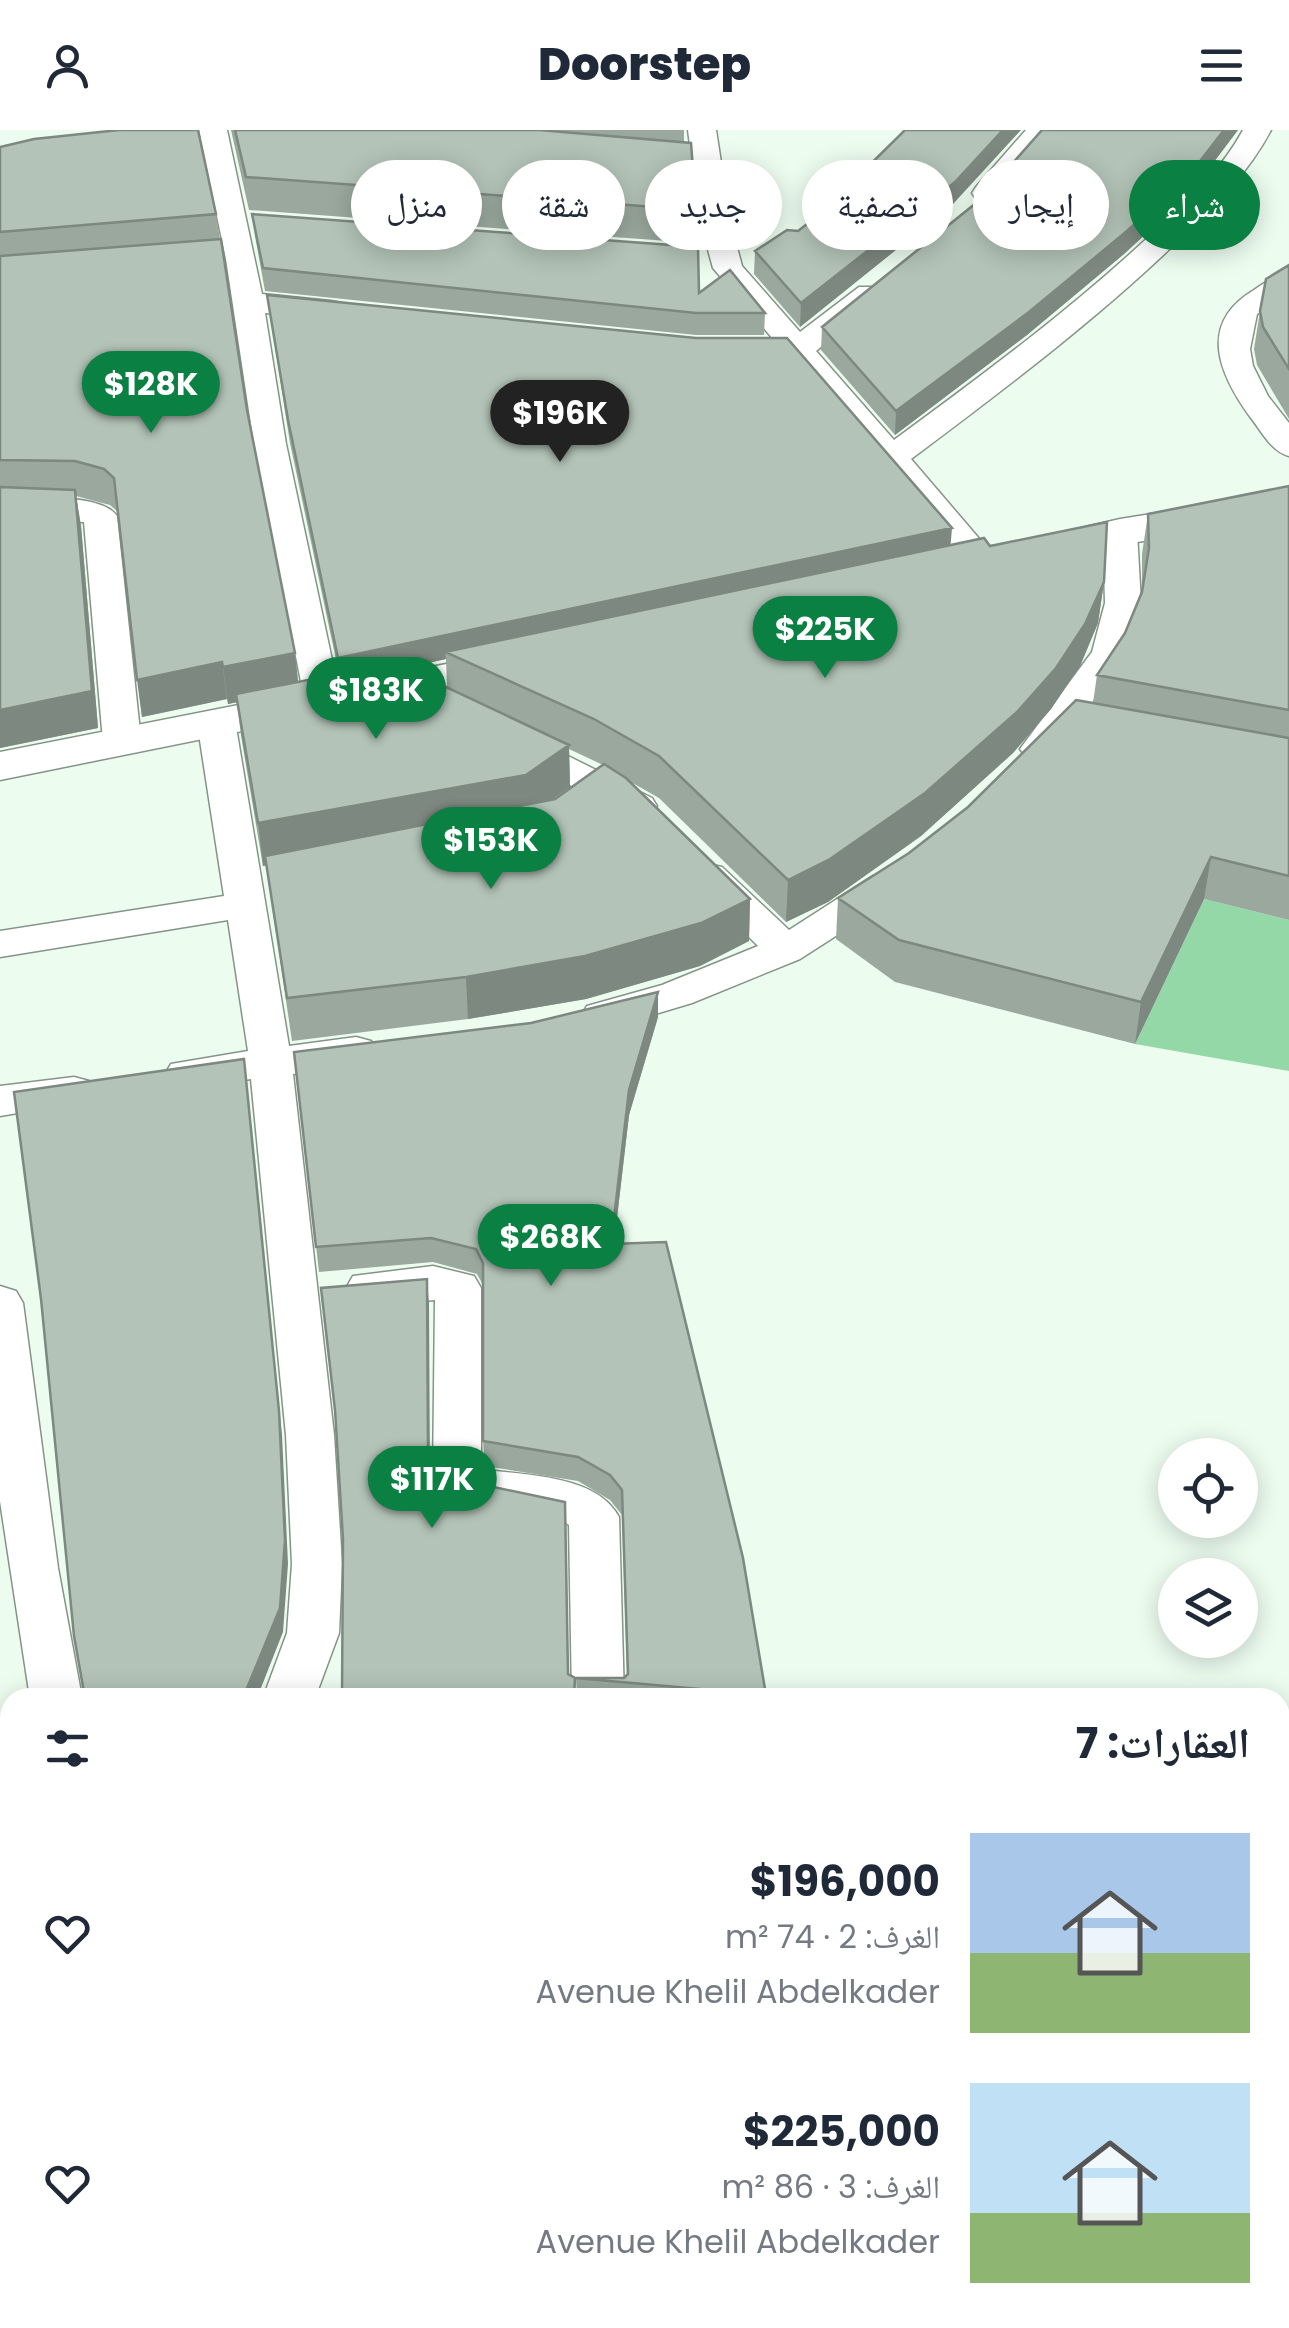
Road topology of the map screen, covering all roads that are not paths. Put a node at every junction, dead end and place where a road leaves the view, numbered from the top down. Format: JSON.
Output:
{"nodes":[{"id":1,"x":213,"y":130,"type":"edge"},
{"id":2,"x":702,"y":130,"type":"edge"},
{"id":3,"x":1040,"y":130,"type":"edge"},
{"id":4,"x":1256,"y":130,"type":"edge"},
{"id":5,"x":966,"y":213,"type":"edge"},
{"id":6,"x":234,"y":222,"type":"junction"},
{"id":7,"x":273,"y":225,"type":"edge"},
{"id":8,"x":762,"y":252,"type":"edge"},
{"id":9,"x":241,"y":259,"type":"junction"},
{"id":10,"x":718,"y":261,"type":"junction"},
{"id":11,"x":202,"y":262,"type":"edge"},
{"id":12,"x":887,"y":279,"type":"edge"},
{"id":13,"x":1289,"y":281,"type":"edge"},
{"id":14,"x":248,"y":302,"type":"junction"},
{"id":15,"x":360,"y":313,"type":"edge"},
{"id":16,"x":708,"y":348,"type":"edge"},
{"id":17,"x":800,"y":348,"type":"junction"},
{"id":18,"x":1289,"y":446,"type":"edge"},
{"id":19,"x":893,"y":456,"type":"junction"},
{"id":20,"x":1289,"y":504,"type":"edge"},
{"id":21,"x":0,"y":509,"type":"edge"},
{"id":22,"x":1120,"y":532,"type":"junction"},
{"id":23,"x":964,"y":568,"type":"joint"},
{"id":24,"x":551,"y":656,"type":"edge"},
{"id":25,"x":400,"y":688,"type":"junction"},
{"id":26,"x":323,"y":702,"type":"junction"},
{"id":27,"x":216,"y":722,"type":"junction"},
{"id":28,"x":122,"y":741,"type":"junction"},
{"id":29,"x":0,"y":766,"type":"edge"},
{"id":30,"x":1016,"y":774,"type":"edge"},
{"id":31,"x":603,"y":784,"type":"junction"},
{"id":32,"x":573,"y":809,"type":"edge"},
{"id":33,"x":912,"y":868,"type":"edge"},
{"id":34,"x":255,"y":890,"type":"junction"},
{"id":35,"x":0,"y":944,"type":"edge"},
{"id":36,"x":786,"y":950,"type":"junction"},
{"id":37,"x":563,"y":1023,"type":"edge"},
{"id":38,"x":401,"y":1046,"type":"edge"},
{"id":39,"x":271,"y":1062,"type":"junction"},
{"id":40,"x":0,"y":1102,"type":"edge"},
{"id":41,"x":297,"y":1294,"type":"junction"},
{"id":42,"x":0,"y":1302,"type":"edge"},
{"id":43,"x":17,"y":1572,"type":"edge"},
{"id":44,"x":53,"y":1688,"type":"edge"},
{"id":45,"x":293,"y":1688,"type":"edge"},
{"id":46,"x":598,"y":1688,"type":"edge"}],
"edges":[{"from":1,"to":6,"type":"street"},
{"from":2,"to":10,"type":"street"},
{"from":3,"to":5,"type":"street"},
{"from":4,"to":19,"type":"street"},
{"from":6,"to":7,"type":"street"},
{"from":6,"to":9,"type":"street"},
{"from":8,"to":10,"type":"street"},
{"from":9,"to":11,"type":"street"},
{"from":9,"to":14,"type":"street"},
{"from":10,"to":17,"type":"street"},
{"from":12,"to":17,"type":"street"},
{"from":13,"to":18,"type":"street"},
{"from":14,"to":15,"type":"street"},
{"from":14,"to":26,"type":"street"},
{"from":16,"to":17,"type":"street"},
{"from":17,"to":19,"type":"street"},
{"from":19,"to":23,"type":"street"},
{"from":20,"to":22,"type":"street"},
{"from":21,"to":28,"type":"street"},
{"from":22,"to":23,"type":"street"},
{"from":22,"to":30,"type":"street"},
{"from":24,"to":25,"type":"street"},
{"from":25,"to":26,"type":"street"},
{"from":25,"to":31,"type":"street"},
{"from":26,"to":27,"type":"street"},
{"from":27,"to":28,"type":"street"},
{"from":27,"to":34,"type":"street"},
{"from":28,"to":29,"type":"street"},
{"from":31,"to":32,"type":"street"},
{"from":31,"to":36,"type":"street"},
{"from":33,"to":36,"type":"street"},
{"from":34,"to":35,"type":"street"},
{"from":34,"to":39,"type":"street"},
{"from":36,"to":37,"type":"street"},
{"from":38,"to":39,"type":"street"},
{"from":39,"to":40,"type":"street"},
{"from":39,"to":41,"type":"street"},
{"from":41,"to":45,"type":"street"},
{"from":41,"to":46,"type":"street"},
{"from":42,"to":43,"type":"street"},
{"from":43,"to":44,"type":"street"}]}
